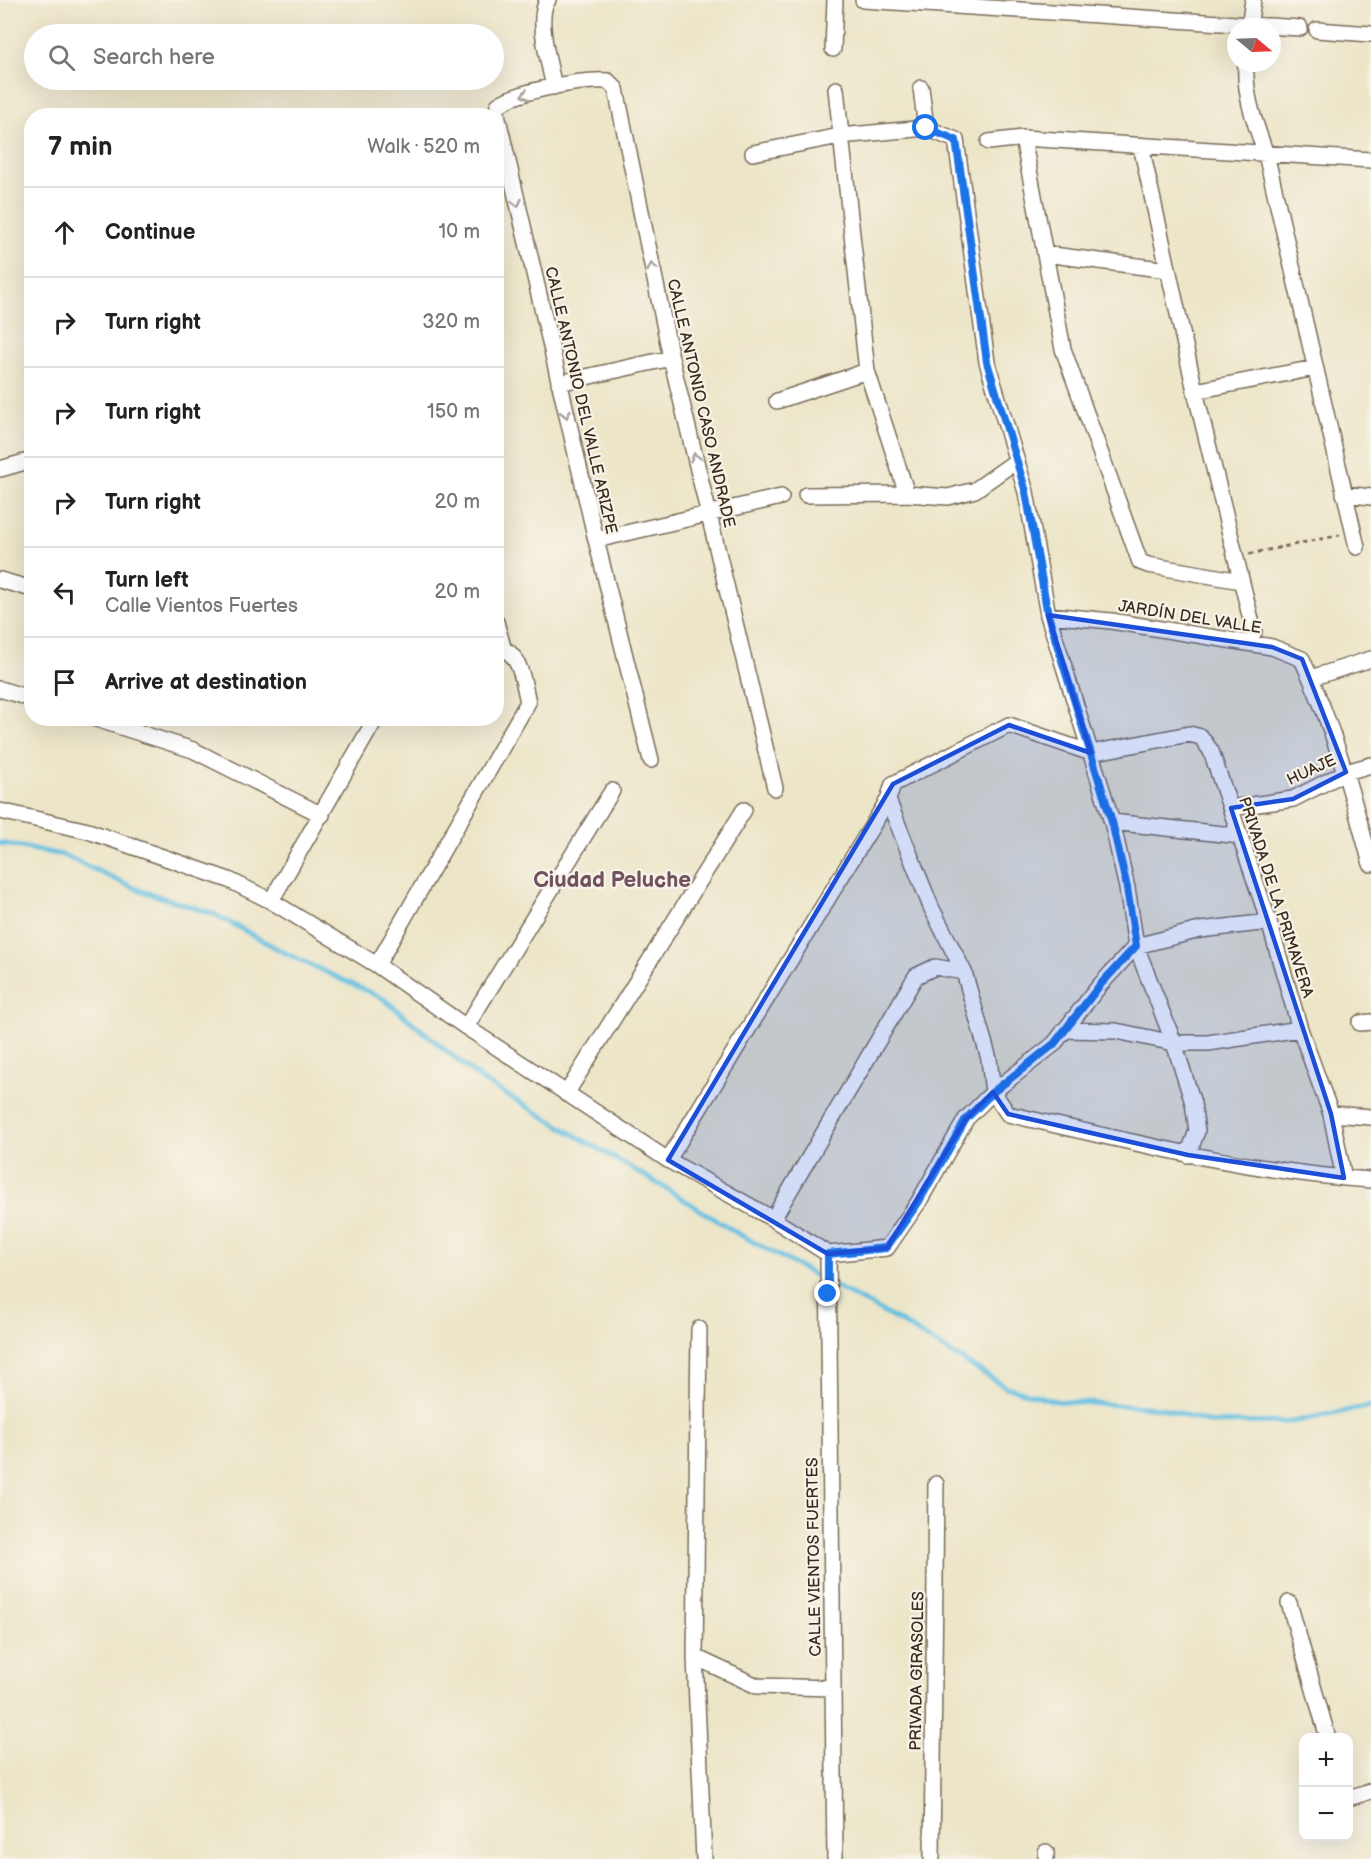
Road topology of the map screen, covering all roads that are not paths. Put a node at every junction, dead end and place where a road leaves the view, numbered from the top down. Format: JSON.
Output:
{"nodes":[{"id":1,"x":548,"y":0,"type":"edge"},
{"id":2,"x":835,"y":0,"type":"edge"},
{"id":3,"x":863,"y":0,"type":"edge"},
{"id":4,"x":1253,"y":0,"type":"edge"},
{"id":5,"x":943,"y":3,"type":"edge"},
{"id":6,"x":1250,"y":18,"type":"edge"},
{"id":7,"x":1227,"y":24,"type":"edge"},
{"id":8,"x":1281,"y":27,"type":"edge"},
{"id":9,"x":1300,"y":27,"type":"dead end"},
{"id":10,"x":1317,"y":30,"type":"dead end"},
{"id":11,"x":1371,"y":34,"type":"edge"},
{"id":12,"x":833,"y":49,"type":"dead end"},
{"id":13,"x":1246,"y":72,"type":"edge"},
{"id":14,"x":554,"y":87,"type":"junction"},
{"id":15,"x":921,"y":88,"type":"dead end"},
{"id":16,"x":836,"y":89,"type":"dead end"},
{"id":17,"x":498,"y":108,"type":"edge"},
{"id":18,"x":926,"y":128,"type":"junction"},
{"id":19,"x":840,"y":136,"type":"junction"},
{"id":20,"x":1023,"y":138,"type":"junction"},
{"id":21,"x":988,"y":142,"type":"dead end"},
{"id":22,"x":504,"y":144,"type":"edge"},
{"id":23,"x":1141,"y":146,"type":"junction"},
{"id":24,"x":753,"y":153,"type":"dead end"},
{"id":25,"x":1266,"y":154,"type":"junction"},
{"id":26,"x":1371,"y":160,"type":"edge"},
{"id":27,"x":1045,"y":254,"type":"junction"},
{"id":28,"x":1168,"y":270,"type":"junction"},
{"id":29,"x":671,"y":358,"type":"junction"},
{"id":30,"x":1315,"y":368,"type":"junction"},
{"id":31,"x":867,"y":370,"type":"junction"},
{"id":32,"x":559,"y":383,"type":"junction"},
{"id":33,"x":1195,"y":391,"type":"junction"},
{"id":34,"x":777,"y":401,"type":"dead end"},
{"id":35,"x":1016,"y":461,"type":"junction"},
{"id":36,"x":24,"y":462,"type":"edge"},
{"id":37,"x":0,"y":469,"type":"edge"},
{"id":38,"x":907,"y":494,"type":"junction"},
{"id":39,"x":1344,"y":494,"type":"junction"},
{"id":40,"x":806,"y":495,"type":"dead end"},
{"id":41,"x":781,"y":497,"type":"dead end"},
{"id":42,"x":1371,"y":497,"type":"edge"},
{"id":43,"x":709,"y":514,"type":"junction"},
{"id":44,"x":596,"y":540,"type":"junction"},
{"id":45,"x":1355,"y":540,"type":"road end"},
{"id":46,"x":0,"y":580,"type":"edge"},
{"id":47,"x":1241,"y":580,"type":"junction"},
{"id":48,"x":24,"y":588,"type":"edge"},
{"id":49,"x":1048,"y":615,"type":"junction"},
{"id":50,"x":1254,"y":632,"type":"dead end"},
{"id":51,"x":504,"y":651,"type":"edge"},
{"id":52,"x":1371,"y":659,"type":"edge"},
{"id":53,"x":1311,"y":678,"type":"junction"},
{"id":54,"x":0,"y":689,"type":"edge"},
{"id":55,"x":24,"y":696,"type":"edge"},
{"id":56,"x":118,"y":726,"type":"edge"},
{"id":57,"x":366,"y":726,"type":"edge"},
{"id":58,"x":1091,"y":753,"type":"junction"},
{"id":59,"x":651,"y":760,"type":"dead end"},
{"id":60,"x":1371,"y":765,"type":"edge"},
{"id":61,"x":1346,"y":772,"type":"junction"},
{"id":62,"x":776,"y":788,"type":"dead end"},
{"id":63,"x":612,"y":791,"type":"dead end"},
{"id":64,"x":888,"y":800,"type":"junction"},
{"id":65,"x":1231,"y":808,"type":"junction"},
{"id":66,"x":744,"y":810,"type":"dead end"},
{"id":67,"x":0,"y":811,"type":"edge"},
{"id":68,"x":322,"y":815,"type":"junction"},
{"id":69,"x":1112,"y":822,"type":"junction"},
{"id":70,"x":1241,"y":836,"type":"junction"},
{"id":71,"x":1371,"y":864,"type":"edge"},
{"id":72,"x":271,"y":901,"type":"junction"},
{"id":73,"x":1269,"y":922,"type":"junction"},
{"id":74,"x":1136,"y":946,"type":"junction"},
{"id":75,"x":377,"y":965,"type":"junction"},
{"id":76,"x":964,"y":972,"type":"junction"},
{"id":77,"x":466,"y":1027,"type":"junction"},
{"id":78,"x":1300,"y":1029,"type":"junction"},
{"id":79,"x":1064,"y":1030,"type":"junction"},
{"id":80,"x":1174,"y":1043,"type":"junction"},
{"id":81,"x":993,"y":1092,"type":"junction"},
{"id":82,"x":566,"y":1094,"type":"junction"},
{"id":83,"x":1331,"y":1114,"type":"junction"},
{"id":84,"x":1371,"y":1117,"type":"edge"},
{"id":85,"x":1188,"y":1155,"type":"junction"},
{"id":86,"x":668,"y":1160,"type":"junction"},
{"id":87,"x":1344,"y":1178,"type":"junction"},
{"id":88,"x":1371,"y":1180,"type":"edge"},
{"id":89,"x":773,"y":1219,"type":"junction"},
{"id":90,"x":828,"y":1262,"type":"junction"},
{"id":91,"x":699,"y":1329,"type":"dead end"},
{"id":92,"x":936,"y":1484,"type":"dead end"},
{"id":93,"x":1289,"y":1604,"type":"dead end"},
{"id":94,"x":695,"y":1658,"type":"junction"},
{"id":95,"x":833,"y":1688,"type":"junction"},
{"id":96,"x":1327,"y":1733,"type":"edge"},
{"id":97,"x":1371,"y":1791,"type":"edge"},
{"id":98,"x":1353,"y":1796,"type":"edge"},
{"id":99,"x":704,"y":1859,"type":"edge"},
{"id":100,"x":835,"y":1859,"type":"edge"},
{"id":101,"x":932,"y":1859,"type":"edge"}],
"edges":[{"from":1,"to":14,"type":"street"},
{"from":2,"to":12,"type":"street"},
{"from":3,"to":5,"type":"street"},
{"from":4,"to":6,"type":"street"},
{"from":5,"to":7,"type":"street"},
{"from":8,"to":9,"type":"street"},
{"from":10,"to":11,"type":"street"},
{"from":13,"to":25,"type":"street"},
{"from":14,"to":17,"type":"street","name":"CALLE ANTONIO DEL VALLE ARIZPE","one_way":true},
{"from":29,"to":14,"type":"street","name":"CALLE ANTONIO CASO ANDRADE","one_way":true},
{"from":15,"to":18,"type":"street"},
{"from":16,"to":19,"type":"street"},
{"from":18,"to":19,"type":"street"},
{"from":18,"to":35,"type":"street"},
{"from":19,"to":24,"type":"street"},
{"from":19,"to":31,"type":"street"},
{"from":20,"to":21,"type":"street"},
{"from":20,"to":23,"type":"street"},
{"from":20,"to":27,"type":"street"},
{"from":22,"to":32,"type":"street","name":"CALLE ANTONIO DEL VALLE ARIZPE","one_way":true},
{"from":23,"to":25,"type":"street"},
{"from":23,"to":28,"type":"street"},
{"from":25,"to":26,"type":"street"},
{"from":25,"to":30,"type":"street"},
{"from":27,"to":28,"type":"street"},
{"from":27,"to":47,"type":"street"},
{"from":28,"to":33,"type":"street"},
{"from":29,"to":32,"type":"street"},
{"from":43,"to":29,"type":"street","name":"CALLE ANTONIO CASO ANDRADE","one_way":true},
{"from":30,"to":33,"type":"street"},
{"from":30,"to":39,"type":"street"},
{"from":31,"to":34,"type":"street"},
{"from":31,"to":38,"type":"street"},
{"from":32,"to":44,"type":"street","name":"CALLE ANTONIO DEL VALLE ARIZPE","one_way":true},
{"from":33,"to":47,"type":"street"},
{"from":35,"to":38,"type":"street"},
{"from":35,"to":49,"type":"street"},
{"from":36,"to":37,"type":"street"},
{"from":38,"to":40,"type":"street"},
{"from":39,"to":42,"type":"street"},
{"from":39,"to":45,"type":"street"},
{"from":41,"to":43,"type":"street"},
{"from":43,"to":44,"type":"street"},
{"from":43,"to":62,"type":"street","name":"CALLE ANTONIO CASO ANDRADE"},
{"from":44,"to":59,"type":"street","name":"CALLE ANTONIO DEL VALLE ARIZPE"},
{"from":46,"to":48,"type":"street"},
{"from":47,"to":50,"type":"street"},
{"from":49,"to":53,"type":"street","name":"JARDÍN DEL VALLE"},
{"from":49,"to":58,"type":"street"},
{"from":51,"to":75,"type":"street"},
{"from":52,"to":53,"type":"street"},
{"from":53,"to":61,"type":"street","name":"JARDÍN DEL VALLE"},
{"from":54,"to":55,"type":"street"},
{"from":56,"to":68,"type":"street"},
{"from":57,"to":68,"type":"street"},
{"from":58,"to":64,"type":"street"},
{"from":58,"to":65,"type":"street","name":"PRIVADA DE LA PRIMAVERA"},
{"from":58,"to":69,"type":"street"},
{"from":60,"to":61,"type":"street","name":"HUAJE"},
{"from":61,"to":65,"type":"street","name":"HUAJE"},
{"from":61,"to":71,"type":"street","name":"JARDÍN DEL VALLE"},
{"from":63,"to":77,"type":"street"},
{"from":64,"to":76,"type":"street"},
{"from":64,"to":86,"type":"street"},
{"from":65,"to":70,"type":"street","name":"PRIVADA DE LA PRIMAVERA"},
{"from":66,"to":82,"type":"street"},
{"from":67,"to":72,"type":"street"},
{"from":68,"to":72,"type":"street"},
{"from":69,"to":70,"type":"street"},
{"from":69,"to":74,"type":"street"},
{"from":70,"to":73,"type":"street","name":"PRIVADA DE LA PRIMAVERA"},
{"from":72,"to":75,"type":"street"},
{"from":73,"to":74,"type":"street"},
{"from":73,"to":78,"type":"street","name":"PRIVADA DE LA PRIMAVERA"},
{"from":74,"to":79,"type":"street"},
{"from":74,"to":80,"type":"street"},
{"from":75,"to":77,"type":"street"},
{"from":76,"to":81,"type":"street"},
{"from":76,"to":89,"type":"street"},
{"from":77,"to":82,"type":"street"},
{"from":78,"to":80,"type":"street"},
{"from":78,"to":83,"type":"street","name":"PRIVADA DE LA PRIMAVERA"},
{"from":79,"to":80,"type":"street"},
{"from":79,"to":81,"type":"street"},
{"from":80,"to":85,"type":"street"},
{"from":81,"to":85,"type":"street"},
{"from":81,"to":90,"type":"street"},
{"from":82,"to":86,"type":"street"},
{"from":83,"to":84,"type":"street"},
{"from":83,"to":87,"type":"street","name":"PRIVADA DE LA PRIMAVERA"},
{"from":85,"to":87,"type":"street"},
{"from":86,"to":89,"type":"street"},
{"from":87,"to":88,"type":"street"},
{"from":89,"to":90,"type":"street"},
{"from":90,"to":95,"type":"street","name":"CALLE VIENTOS FUERTES"},
{"from":91,"to":94,"type":"street"},
{"from":92,"to":101,"type":"street","name":"PRIVADA GIRASOLES"},
{"from":93,"to":96,"type":"street"},
{"from":94,"to":95,"type":"street"},
{"from":94,"to":99,"type":"street"},
{"from":95,"to":100,"type":"street","name":"CALLE VIENTOS FUERTES"},
{"from":97,"to":98,"type":"street"}]}
